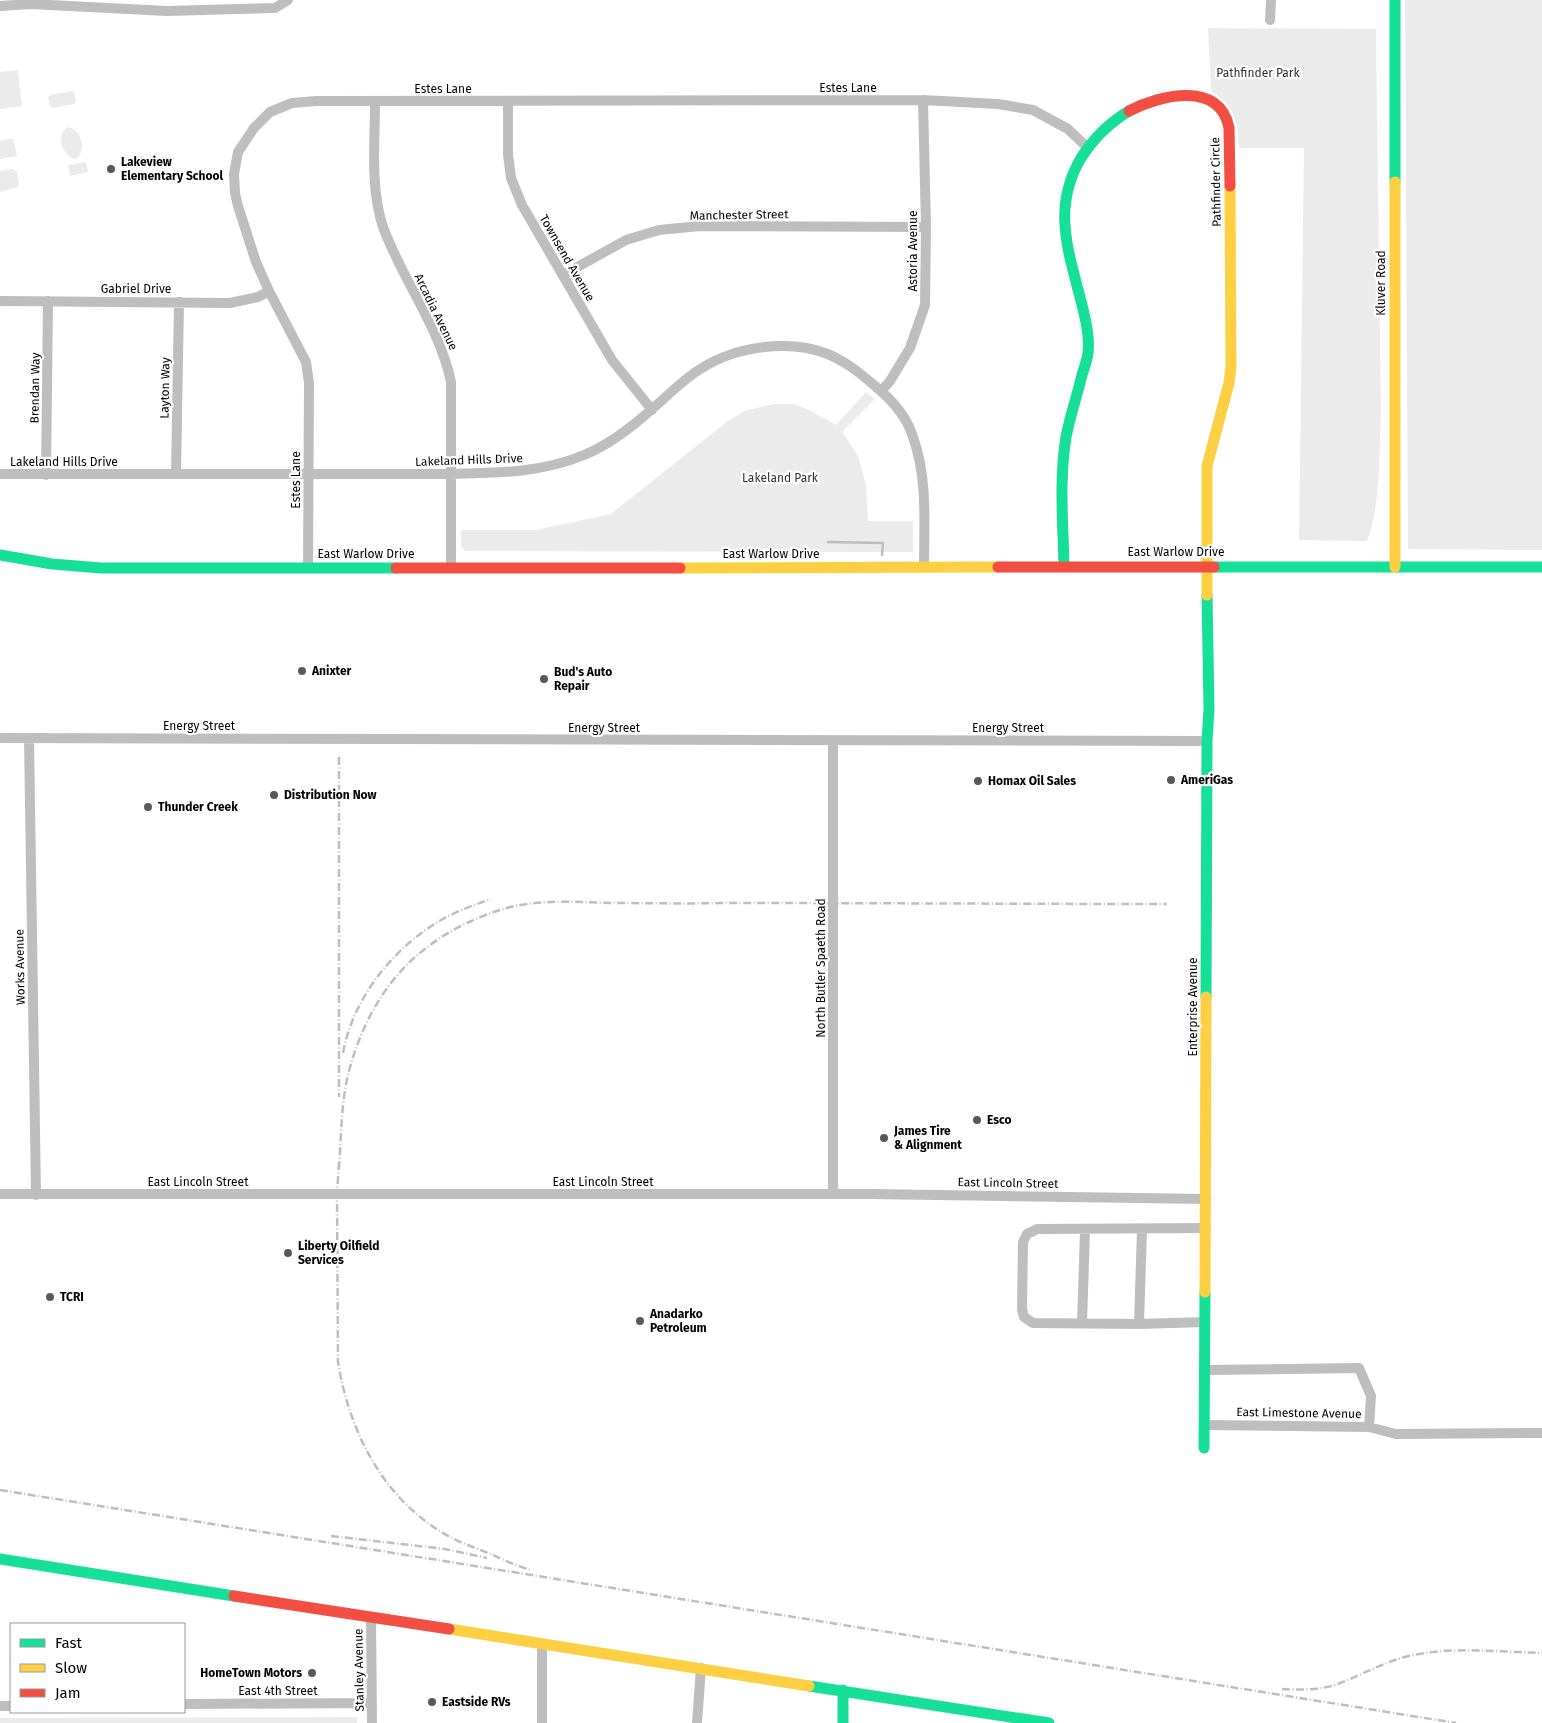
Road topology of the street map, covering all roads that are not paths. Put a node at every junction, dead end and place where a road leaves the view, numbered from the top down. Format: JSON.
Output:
{"nodes":[{"id":1,"x":288,"y":0,"type":"edge"},
{"id":2,"x":1271,"y":0,"type":"edge"},
{"id":3,"x":1396,"y":0,"type":"edge"},
{"id":4,"x":0,"y":6,"type":"edge"},
{"id":5,"x":1270,"y":20,"type":"dead end"},
{"id":6,"x":923,"y":100,"type":"junction"},
{"id":7,"x":375,"y":101,"type":"junction"},
{"id":8,"x":508,"y":101,"type":"junction"},
{"id":9,"x":1088,"y":148,"type":"junction"},
{"id":10,"x":926,"y":227,"type":"junction"},
{"id":11,"x":563,"y":276,"type":"junction"},
{"id":12,"x":269,"y":291,"type":"junction"},
{"id":13,"x":0,"y":301,"type":"edge"},
{"id":14,"x":48,"y":301,"type":"junction"},
{"id":15,"x":179,"y":302,"type":"junction"},
{"id":16,"x":881,"y":391,"type":"junction"},
{"id":17,"x":652,"y":410,"type":"junction"},
{"id":18,"x":0,"y":474,"type":"edge"},
{"id":19,"x":176,"y":474,"type":"junction"},
{"id":20,"x":451,"y":474,"type":"junction"},
{"id":21,"x":46,"y":475,"type":"junction"},
{"id":22,"x":308,"y":475,"type":"junction"},
{"id":23,"x":0,"y":555,"type":"edge"},
{"id":24,"x":1064,"y":566,"type":"junction"},
{"id":25,"x":1207,"y":566,"type":"junction"},
{"id":26,"x":1395,"y":567,"type":"junction"},
{"id":27,"x":1542,"y":567,"type":"edge"},
{"id":28,"x":308,"y":568,"type":"junction"},
{"id":29,"x":451,"y":568,"type":"junction"},
{"id":30,"x":924,"y":568,"type":"junction"},
{"id":31,"x":0,"y":738,"type":"edge"},
{"id":32,"x":29,"y":738,"type":"junction"},
{"id":33,"x":833,"y":741,"type":"junction"},
{"id":34,"x":1207,"y":741,"type":"junction"},
{"id":35,"x":0,"y":1194,"type":"edge"},
{"id":36,"x":833,"y":1194,"type":"junction"},
{"id":37,"x":36,"y":1195,"type":"junction"},
{"id":38,"x":1206,"y":1199,"type":"junction"},
{"id":39,"x":1206,"y":1228,"type":"junction"},
{"id":40,"x":1142,"y":1229,"type":"junction"},
{"id":41,"x":1085,"y":1230,"type":"junction"},
{"id":42,"x":1205,"y":1322,"type":"junction"},
{"id":43,"x":1082,"y":1324,"type":"junction"},
{"id":44,"x":1139,"y":1324,"type":"junction"},
{"id":45,"x":1205,"y":1370,"type":"junction"},
{"id":46,"x":1204,"y":1425,"type":"junction"},
{"id":47,"x":1370,"y":1427,"type":"junction"},
{"id":48,"x":1542,"y":1433,"type":"edge"},
{"id":49,"x":1204,"y":1448,"type":"dead end"},
{"id":50,"x":0,"y":1559,"type":"edge"},
{"id":51,"x":371,"y":1617,"type":"junction"},
{"id":52,"x":542,"y":1644,"type":"junction"},
{"id":53,"x":701,"y":1668,"type":"junction"},
{"id":54,"x":843,"y":1690,"type":"junction"},
{"id":55,"x":372,"y":1703,"type":"junction"},
{"id":56,"x":185,"y":1704,"type":"edge"},
{"id":57,"x":372,"y":1723,"type":"edge"},
{"id":58,"x":542,"y":1723,"type":"edge"},
{"id":59,"x":697,"y":1723,"type":"edge"},
{"id":60,"x":843,"y":1723,"type":"edge"},
{"id":61,"x":1050,"y":1723,"type":"edge"}],
"edges":[{"from":1,"to":4,"type":"street"},
{"from":2,"to":5,"type":"street"},
{"from":3,"to":26,"type":"street","name":"Kluver Road"},
{"from":6,"to":8,"type":"street","name":"Estes Lane"},
{"from":6,"to":9,"type":"street","name":"Estes Lane"},
{"from":6,"to":10,"type":"street","name":"Astoria Avenue"},
{"from":7,"to":8,"type":"street","name":"Estes Lane"},
{"from":7,"to":12,"type":"street","name":"Estes Lane"},
{"from":7,"to":20,"type":"street","name":"Arcadia Avenue"},
{"from":8,"to":11,"type":"street","name":"Townsend Avenue"},
{"from":9,"to":24,"type":"street","name":"Pathfinder Circle"},
{"from":9,"to":25,"type":"street","name":"Pathfinder Circle"},
{"from":10,"to":11,"type":"street","name":"Manchester Street"},
{"from":10,"to":16,"type":"street","name":"Astoria Avenue"},
{"from":11,"to":17,"type":"street","name":"Townsend Avenue"},
{"from":12,"to":15,"type":"street","name":"Gabriel Drive"},
{"from":12,"to":22,"type":"street","name":"Estes Lane"},
{"from":13,"to":14,"type":"street","name":"Gabriel Drive"},
{"from":14,"to":15,"type":"street","name":"Gabriel Drive"},
{"from":14,"to":21,"type":"street","name":"Brendan Way"},
{"from":15,"to":19,"type":"street","name":"Layton Way"},
{"from":16,"to":17,"type":"street","name":"Lakeland Hills Drive"},
{"from":16,"to":30,"type":"street","name":"Lakeland Hills Drive"},
{"from":17,"to":20,"type":"street","name":"Lakeland Hills Drive"},
{"from":18,"to":21,"type":"street","name":"Lakeland Hills Drive"},
{"from":19,"to":21,"type":"street","name":"Lakeland Hills Drive"},
{"from":19,"to":22,"type":"street","name":"Lakeland Hills Drive"},
{"from":20,"to":22,"type":"street","name":"Lakeland Hills Drive"},
{"from":20,"to":29,"type":"street","name":"Arcadia Avenue"},
{"from":22,"to":28,"type":"street","name":"Estes Lane"},
{"from":23,"to":28,"type":"street","name":"East Warlow Drive"},
{"from":24,"to":25,"type":"street","name":"East Warlow Drive"},
{"from":24,"to":30,"type":"street","name":"East Warlow Drive"},
{"from":25,"to":26,"type":"street","name":"East Warlow Drive"},
{"from":25,"to":34,"type":"street","name":"Enterprise Avenue"},
{"from":26,"to":27,"type":"street","name":"East Warlow Drive"},
{"from":28,"to":29,"type":"street","name":"East Warlow Drive"},
{"from":29,"to":30,"type":"street","name":"East Warlow Drive"},
{"from":31,"to":32,"type":"street","name":"Energy Street"},
{"from":32,"to":33,"type":"street","name":"Energy Street"},
{"from":32,"to":37,"type":"street","name":"Works Avenue"},
{"from":33,"to":34,"type":"street","name":"Energy Street"},
{"from":33,"to":36,"type":"street","name":"North Butler Spaeth Road"},
{"from":34,"to":38,"type":"street","name":"Enterprise Avenue"},
{"from":35,"to":37,"type":"street","name":"East Lincoln Street"},
{"from":36,"to":37,"type":"street","name":"East Lincoln Street"},
{"from":36,"to":38,"type":"street","name":"East Lincoln Street"},
{"from":38,"to":39,"type":"street","name":"Enterprise Avenue"},
{"from":39,"to":40,"type":"street"},
{"from":39,"to":42,"type":"street","name":"Enterprise Avenue"},
{"from":40,"to":41,"type":"street"},
{"from":40,"to":44,"type":"street"},
{"from":41,"to":43,"type":"street"},
{"from":41,"to":43,"type":"street"},
{"from":42,"to":44,"type":"street"},
{"from":42,"to":45,"type":"street","name":"Enterprise Avenue"},
{"from":43,"to":44,"type":"street"},
{"from":45,"to":46,"type":"street","name":"Enterprise Avenue"},
{"from":45,"to":47,"type":"street"},
{"from":46,"to":47,"type":"street","name":"East Limestone Avenue"},
{"from":46,"to":49,"type":"street","name":"Enterprise Avenue"},
{"from":47,"to":48,"type":"street","name":"East Limestone Avenue"},
{"from":50,"to":51,"type":"street"},
{"from":51,"to":52,"type":"street"},
{"from":51,"to":55,"type":"street","name":"Stanley Avenue"},
{"from":52,"to":53,"type":"street"},
{"from":52,"to":58,"type":"street"},
{"from":53,"to":54,"type":"street"},
{"from":53,"to":59,"type":"street"},
{"from":54,"to":60,"type":"street"},
{"from":54,"to":61,"type":"street"},
{"from":55,"to":56,"type":"street","name":"East 4th Street"},
{"from":55,"to":57,"type":"street","name":"Stanley Avenue"}]}
